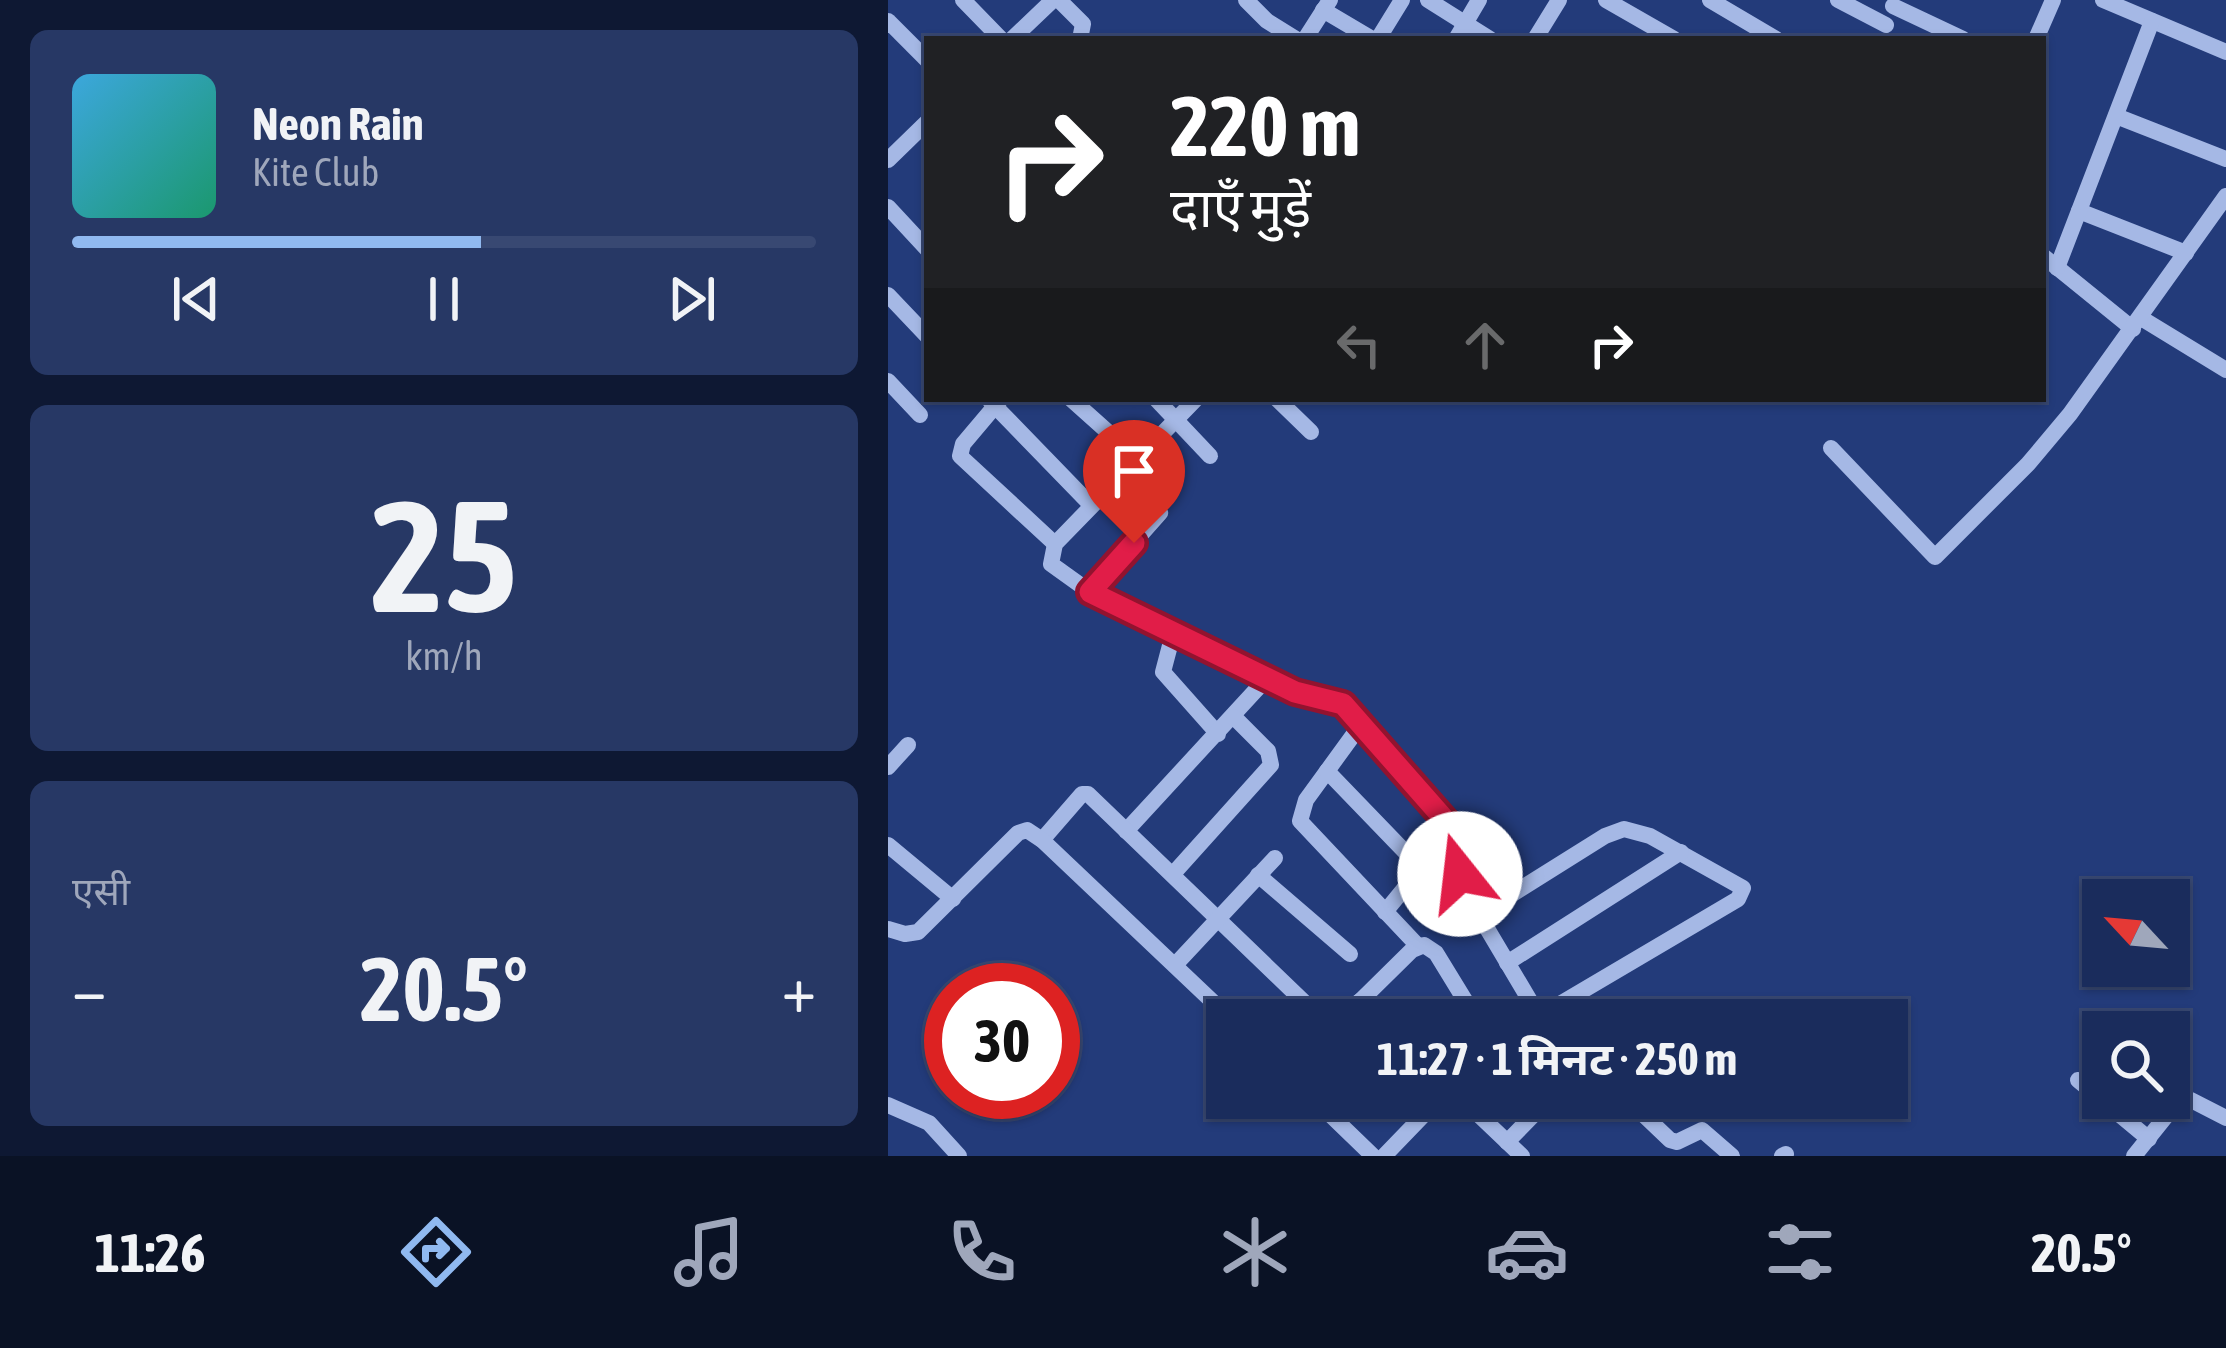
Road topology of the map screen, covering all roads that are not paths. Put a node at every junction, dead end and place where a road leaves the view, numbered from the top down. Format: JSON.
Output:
{"nodes":[{"id":1,"x":963,"y":0,"type":"edge"},
{"id":2,"x":1056,"y":0,"type":"edge"},
{"id":3,"x":1090,"y":0,"type":"edge"},
{"id":4,"x":1246,"y":0,"type":"edge"},
{"id":5,"x":1402,"y":0,"type":"edge"},
{"id":6,"x":1428,"y":0,"type":"edge"},
{"id":7,"x":1479,"y":0,"type":"edge"},
{"id":8,"x":1559,"y":0,"type":"edge"},
{"id":9,"x":1606,"y":0,"type":"edge"},
{"id":10,"x":1710,"y":0,"type":"edge"},
{"id":11,"x":1838,"y":0,"type":"edge"},
{"id":12,"x":2053,"y":0,"type":"edge"},
{"id":13,"x":2103,"y":0,"type":"edge"},
{"id":14,"x":1894,"y":3,"type":"edge"},
{"id":15,"x":1327,"y":5,"type":"edge"},
{"id":16,"x":2152,"y":21,"type":"junction"},
{"id":17,"x":890,"y":29,"type":"edge"},
{"id":18,"x":1461,"y":31,"type":"edge"},
{"id":19,"x":1082,"y":32,"type":"edge"},
{"id":20,"x":1883,"y":32,"type":"edge"},
{"id":21,"x":998,"y":36,"type":"edge"},
{"id":22,"x":1015,"y":36,"type":"edge"},
{"id":23,"x":1295,"y":36,"type":"edge"},
{"id":24,"x":1303,"y":36,"type":"edge"},
{"id":25,"x":1371,"y":36,"type":"edge"},
{"id":26,"x":1377,"y":36,"type":"edge"},
{"id":27,"x":1537,"y":36,"type":"edge"},
{"id":28,"x":1669,"y":36,"type":"edge"},
{"id":29,"x":1770,"y":36,"type":"edge"},
{"id":30,"x":1957,"y":36,"type":"edge"},
{"id":31,"x":2037,"y":36,"type":"edge"},
{"id":32,"x":2226,"y":52,"type":"edge"},
{"id":33,"x":924,"y":57,"type":"edge"},
{"id":34,"x":2116,"y":116,"type":"junction"},
{"id":35,"x":924,"y":125,"type":"edge"},
{"id":36,"x":910,"y":138,"type":"junction"},
{"id":37,"x":924,"y":151,"type":"edge"},
{"id":38,"x":2226,"y":159,"type":"edge"},
{"id":39,"x":888,"y":160,"type":"edge"},
{"id":40,"x":2226,"y":196,"type":"edge"},
{"id":41,"x":888,"y":207,"type":"edge"},
{"id":42,"x":2079,"y":211,"type":"junction"},
{"id":43,"x":924,"y":246,"type":"edge"},
{"id":44,"x":2186,"y":253,"type":"junction"},
{"id":45,"x":2050,"y":262,"type":"edge"},
{"id":46,"x":888,"y":296,"type":"edge"},
{"id":47,"x":2137,"y":324,"type":"junction"},
{"id":48,"x":924,"y":333,"type":"edge"},
{"id":49,"x":2226,"y":370,"type":"edge"},
{"id":50,"x":888,"y":381,"type":"edge"},
{"id":51,"x":994,"y":402,"type":"edge"},
{"id":52,"x":996,"y":402,"type":"edge"},
{"id":53,"x":1075,"y":402,"type":"edge"},
{"id":54,"x":1159,"y":402,"type":"edge"},
{"id":55,"x":1193,"y":402,"type":"edge"},
{"id":56,"x":1280,"y":402,"type":"edge"},
{"id":57,"x":920,"y":416,"type":"dead end"},
{"id":58,"x":1177,"y":418,"type":"junction"},
{"id":59,"x":1311,"y":432,"type":"dead end"},
{"id":60,"x":1831,"y":448,"type":"dead end"},
{"id":61,"x":1210,"y":456,"type":"dead end"},
{"id":62,"x":1132,"y":463,"type":"junction"},
{"id":63,"x":1090,"y":504,"type":"junction"},
{"id":64,"x":1055,"y":544,"type":"junction"},
{"id":65,"x":1090,"y":592,"type":"junction"},
{"id":66,"x":1173,"y":634,"type":"junction"},
{"id":67,"x":1268,"y":677,"type":"junction"},
{"id":68,"x":1234,"y":717,"type":"junction"},
{"id":69,"x":1362,"y":723,"type":"junction"},
{"id":70,"x":1218,"y":734,"type":"junction"},
{"id":71,"x":908,"y":745,"type":"dead end"},
{"id":72,"x":888,"y":767,"type":"edge"},
{"id":73,"x":1327,"y":771,"type":"junction"},
{"id":74,"x":1453,"y":829,"type":"junction"},
{"id":75,"x":1126,"y":831,"type":"junction"},
{"id":76,"x":1042,"y":839,"type":"junction"},
{"id":77,"x":888,"y":845,"type":"edge"},
{"id":78,"x":1681,"y":852,"type":"junction"},
{"id":79,"x":1275,"y":857,"type":"dead end"},
{"id":80,"x":1421,"y":870,"type":"junction"},
{"id":81,"x":1173,"y":874,"type":"junction"},
{"id":82,"x":1258,"y":875,"type":"junction"},
{"id":83,"x":1461,"y":881,"type":"junction"},
{"id":84,"x":953,"y":898,"type":"junction"},
{"id":85,"x":1384,"y":912,"type":"junction"},
{"id":86,"x":1479,"y":915,"type":"junction"},
{"id":87,"x":1218,"y":919,"type":"junction"},
{"id":88,"x":888,"y":929,"type":"edge"},
{"id":89,"x":1418,"y":946,"type":"junction"},
{"id":90,"x":1351,"y":955,"type":"dead end"},
{"id":91,"x":1507,"y":963,"type":"junction"},
{"id":92,"x":1175,"y":965,"type":"junction"},
{"id":93,"x":1210,"y":999,"type":"edge"},
{"id":94,"x":1301,"y":999,"type":"edge"},
{"id":95,"x":1362,"y":999,"type":"edge"},
{"id":96,"x":1464,"y":999,"type":"edge"},
{"id":97,"x":1525,"y":999,"type":"edge"},
{"id":98,"x":1567,"y":999,"type":"edge"},
{"id":99,"x":2078,"y":1080,"type":"dead end"},
{"id":100,"x":888,"y":1105,"type":"edge"},
{"id":101,"x":2226,"y":1118,"type":"edge"},
{"id":102,"x":1335,"y":1119,"type":"edge"},
{"id":103,"x":1420,"y":1119,"type":"edge"},
{"id":104,"x":1483,"y":1119,"type":"edge"},
{"id":105,"x":1529,"y":1119,"type":"edge"},
{"id":106,"x":1648,"y":1119,"type":"edge"},
{"id":107,"x":2149,"y":1139,"type":"junction"},
{"id":108,"x":1507,"y":1142,"type":"junction"},
{"id":109,"x":959,"y":1156,"type":"edge"},
{"id":110,"x":1373,"y":1156,"type":"edge"},
{"id":111,"x":1384,"y":1156,"type":"edge"},
{"id":112,"x":1522,"y":1156,"type":"edge"},
{"id":113,"x":1732,"y":1156,"type":"edge"},
{"id":114,"x":2134,"y":1156,"type":"edge"}],
"edges":[{"from":1,"to":21,"type":"street"},
{"from":2,"to":19,"type":"street"},
{"from":2,"to":22,"type":"street"},
{"from":3,"to":19,"type":"street"},
{"from":4,"to":23,"type":"street"},
{"from":5,"to":26,"type":"street"},
{"from":6,"to":18,"type":"street"},
{"from":7,"to":18,"type":"street"},
{"from":8,"to":27,"type":"street"},
{"from":9,"to":28,"type":"street"},
{"from":10,"to":29,"type":"street"},
{"from":11,"to":20,"type":"street"},
{"from":12,"to":31,"type":"street"},
{"from":13,"to":16,"type":"street"},
{"from":14,"to":20,"type":"street"},
{"from":14,"to":30,"type":"street"},
{"from":15,"to":24,"type":"street"},
{"from":15,"to":25,"type":"street"},
{"from":16,"to":32,"type":"street"},
{"from":16,"to":34,"type":"street"},
{"from":17,"to":33,"type":"street"},
{"from":34,"to":38,"type":"street"},
{"from":34,"to":42,"type":"street"},
{"from":35,"to":36,"type":"street"},
{"from":36,"to":37,"type":"street"},
{"from":36,"to":39,"type":"street"},
{"from":40,"to":44,"type":"street"},
{"from":41,"to":43,"type":"street"},
{"from":42,"to":44,"type":"street"},
{"from":42,"to":45,"type":"street"},
{"from":44,"to":47,"type":"street"},
{"from":45,"to":47,"type":"street"},
{"from":46,"to":48,"type":"street"},
{"from":47,"to":49,"type":"street"},
{"from":47,"to":60,"type":"street"},
{"from":50,"to":57,"type":"street"},
{"from":51,"to":64,"type":"street"},
{"from":52,"to":63,"type":"street"},
{"from":53,"to":62,"type":"street"},
{"from":54,"to":58,"type":"street"},
{"from":55,"to":58,"type":"street"},
{"from":56,"to":59,"type":"street"},
{"from":58,"to":61,"type":"street"},
{"from":58,"to":62,"type":"street"},
{"from":62,"to":63,"type":"street"},
{"from":62,"to":65,"type":"street"},
{"from":63,"to":64,"type":"street"},
{"from":64,"to":65,"type":"street"},
{"from":65,"to":66,"type":"street"},
{"from":66,"to":67,"type":"street"},
{"from":66,"to":70,"type":"street"},
{"from":67,"to":68,"type":"street"},
{"from":67,"to":69,"type":"street"},
{"from":68,"to":70,"type":"street"},
{"from":68,"to":81,"type":"street"},
{"from":69,"to":73,"type":"street"},
{"from":69,"to":74,"type":"street"},
{"from":70,"to":75,"type":"street"},
{"from":71,"to":72,"type":"street"},
{"from":73,"to":80,"type":"street"},
{"from":73,"to":85,"type":"street"},
{"from":74,"to":80,"type":"street"},
{"from":74,"to":83,"type":"street"},
{"from":75,"to":76,"type":"street"},
{"from":75,"to":81,"type":"street"},
{"from":76,"to":84,"type":"street"},
{"from":76,"to":92,"type":"street"},
{"from":77,"to":84,"type":"street"},
{"from":78,"to":86,"type":"street"},
{"from":78,"to":91,"type":"street"},
{"from":78,"to":98,"type":"street"},
{"from":79,"to":82,"type":"street"},
{"from":80,"to":83,"type":"street"},
{"from":80,"to":85,"type":"street"},
{"from":81,"to":87,"type":"street"},
{"from":82,"to":87,"type":"street"},
{"from":82,"to":90,"type":"street"},
{"from":83,"to":86,"type":"street"},
{"from":84,"to":88,"type":"street"},
{"from":85,"to":89,"type":"street"},
{"from":86,"to":91,"type":"street"},
{"from":87,"to":92,"type":"street"},
{"from":87,"to":94,"type":"street"},
{"from":89,"to":95,"type":"street"},
{"from":89,"to":96,"type":"street"},
{"from":91,"to":97,"type":"street"},
{"from":92,"to":93,"type":"street"},
{"from":99,"to":107,"type":"street"},
{"from":100,"to":109,"type":"street"},
{"from":101,"to":107,"type":"street"},
{"from":102,"to":110,"type":"street"},
{"from":103,"to":111,"type":"street"},
{"from":104,"to":108,"type":"street"},
{"from":105,"to":108,"type":"street"},
{"from":106,"to":113,"type":"street"},
{"from":107,"to":114,"type":"street"},
{"from":108,"to":112,"type":"street"}]}
